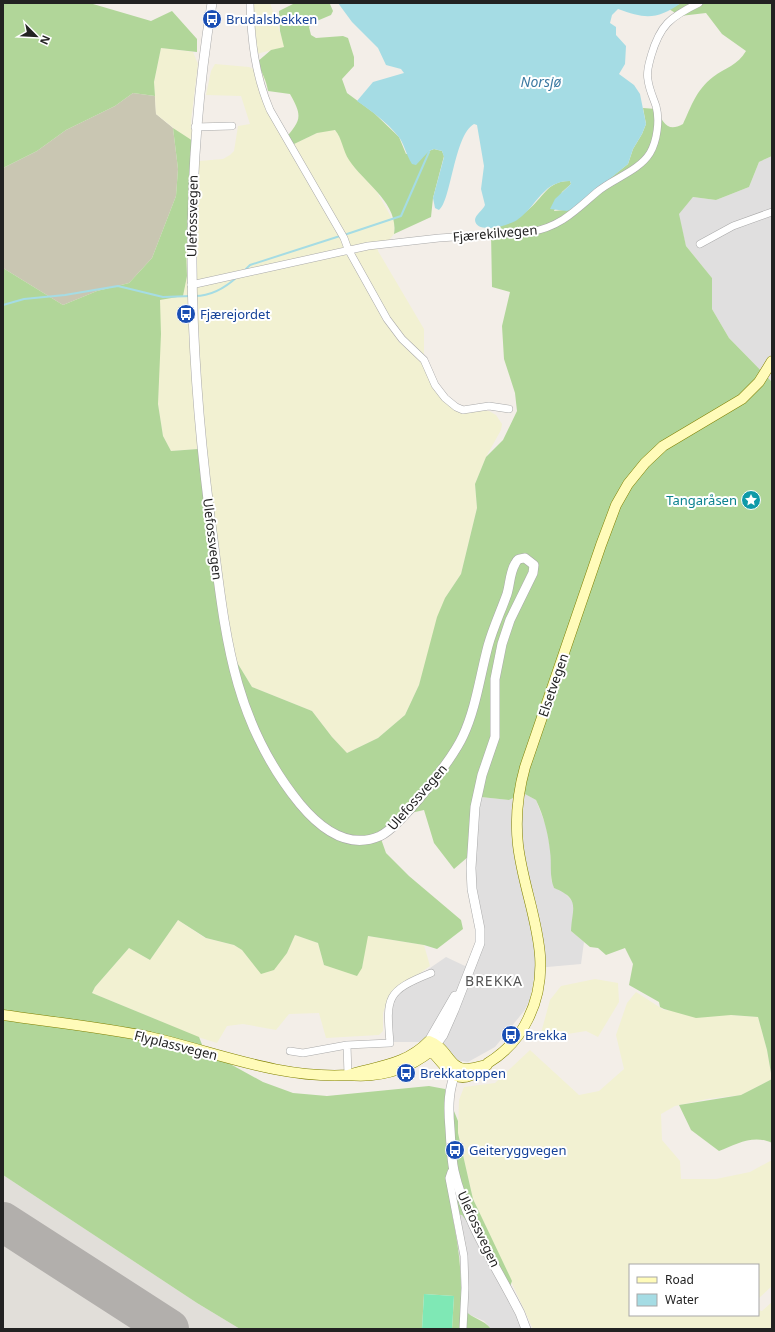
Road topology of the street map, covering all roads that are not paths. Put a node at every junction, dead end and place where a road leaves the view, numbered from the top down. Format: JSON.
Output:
{"nodes":[{"id":1,"x":212,"y":3,"type":"edge"},
{"id":2,"x":250,"y":3,"type":"edge"},
{"id":3,"x":699,"y":3,"type":"edge"},
{"id":4,"x":232,"y":126,"type":"dead end"},
{"id":5,"x":195,"y":127,"type":"junction"},
{"id":6,"x":772,"y":212,"type":"edge"},
{"id":7,"x":700,"y":244,"type":"dead end"},
{"id":8,"x":348,"y":249,"type":"junction"},
{"id":9,"x":191,"y":285,"type":"junction"},
{"id":10,"x":772,"y":361,"type":"edge"},
{"id":11,"x":509,"y":409,"type":"dead end"},
{"id":12,"x":431,"y":973,"type":"dead end"},
{"id":13,"x":3,"y":1015,"type":"edge"},
{"id":14,"x":347,"y":1045,"type":"junction"},
{"id":15,"x":433,"y":1045,"type":"junction"},
{"id":16,"x":290,"y":1051,"type":"dead end"},
{"id":17,"x":456,"y":1072,"type":"junction"},
{"id":18,"x":348,"y":1075,"type":"junction"},
{"id":19,"x":454,"y":1170,"type":"junction"},
{"id":20,"x":463,"y":1329,"type":"edge"},
{"id":21,"x":526,"y":1329,"type":"edge"}],
"edges":[{"from":1,"to":5,"type":"street","name":"Ulefossvegen"},
{"from":2,"to":8,"type":"street"},
{"from":3,"to":8,"type":"street","name":"Fjærekilvegen"},
{"from":4,"to":5,"type":"street"},
{"from":5,"to":9,"type":"street","name":"Ulefossvegen"},
{"from":6,"to":7,"type":"street"},
{"from":8,"to":9,"type":"street","name":"Fjærekilvegen"},
{"from":8,"to":11,"type":"street"},
{"from":9,"to":15,"type":"street","name":"Ulefossvegen"},
{"from":10,"to":17,"type":"main road","name":"Elsetvegen"},
{"from":12,"to":14,"type":"street"},
{"from":13,"to":18,"type":"main road","name":"Flyplassvegen"},
{"from":14,"to":16,"type":"street"},
{"from":14,"to":18,"type":"street"},
{"from":15,"to":17,"type":"main road"},
{"from":15,"to":18,"type":"main road","name":"Flyplassvegen"},
{"from":17,"to":19,"type":"street","name":"Ulefossvegen"},
{"from":19,"to":20,"type":"street"},
{"from":19,"to":21,"type":"street","name":"Ulefossvegen"}]}
